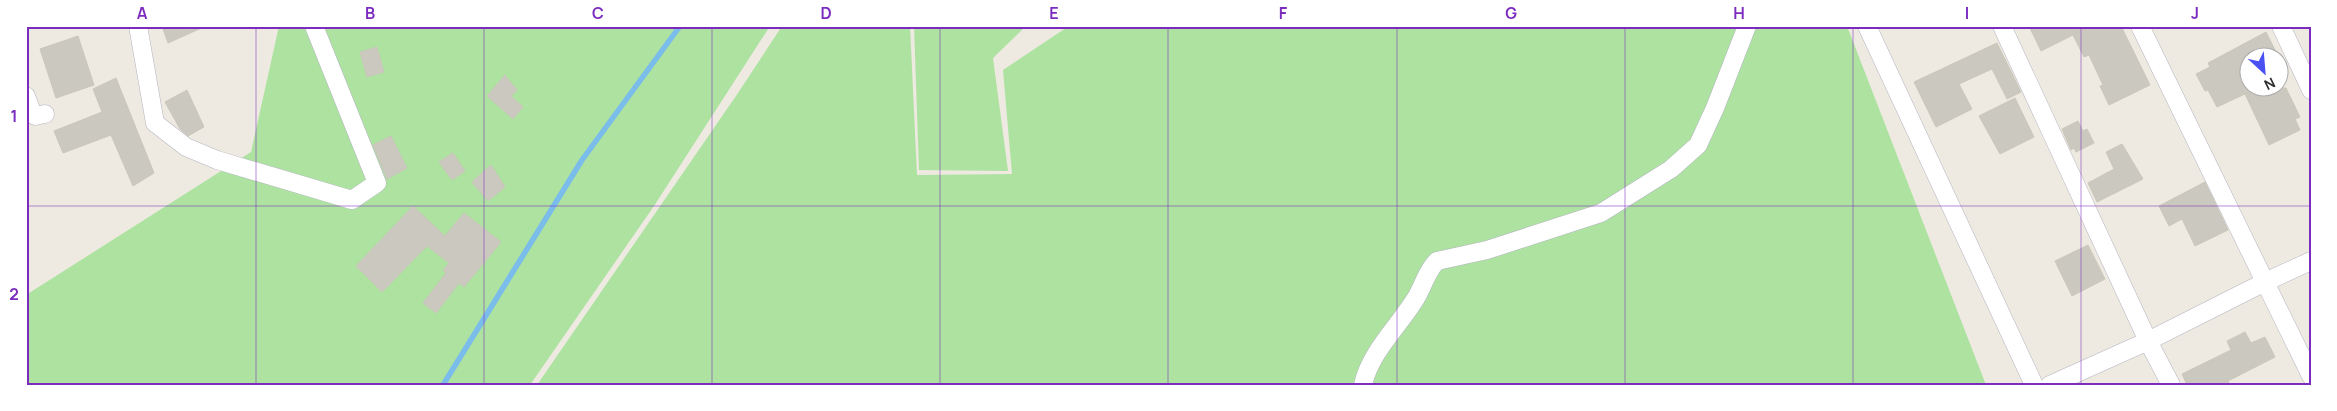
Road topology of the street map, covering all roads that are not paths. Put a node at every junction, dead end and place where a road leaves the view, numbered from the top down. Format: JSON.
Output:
{"nodes":[{"id":1,"x":138,"y":26,"type":"edge"},
{"id":2,"x":314,"y":26,"type":"edge"},
{"id":3,"x":1747,"y":26,"type":"edge"},
{"id":4,"x":2002,"y":26,"type":"edge"},
{"id":5,"x":2140,"y":26,"type":"edge"},
{"id":6,"x":2281,"y":26,"type":"edge"},
{"id":7,"x":1870,"y":27,"type":"edge"},
{"id":8,"x":2311,"y":90,"type":"edge"},
{"id":9,"x":26,"y":96,"type":"edge"},
{"id":10,"x":45,"y":114,"type":"dead end"},
{"id":11,"x":2311,"y":261,"type":"edge"},
{"id":12,"x":2265,"y":282,"type":"junction"},
{"id":13,"x":2148,"y":341,"type":"junction"},
{"id":14,"x":2311,"y":376,"type":"edge"},
{"id":15,"x":1363,"y":385,"type":"edge"},
{"id":16,"x":2034,"y":385,"type":"edge"},
{"id":17,"x":2050,"y":385,"type":"edge"},
{"id":18,"x":2171,"y":385,"type":"edge"}],
"edges":[{"from":1,"to":2,"type":"street"},
{"from":3,"to":15,"type":"street"},
{"from":4,"to":13,"type":"street"},
{"from":5,"to":12,"type":"street"},
{"from":6,"to":8,"type":"street"},
{"from":7,"to":16,"type":"street"},
{"from":9,"to":10,"type":"street"},
{"from":11,"to":12,"type":"street"},
{"from":12,"to":13,"type":"street"},
{"from":12,"to":14,"type":"street"},
{"from":13,"to":17,"type":"street"},
{"from":13,"to":18,"type":"street"}]}
